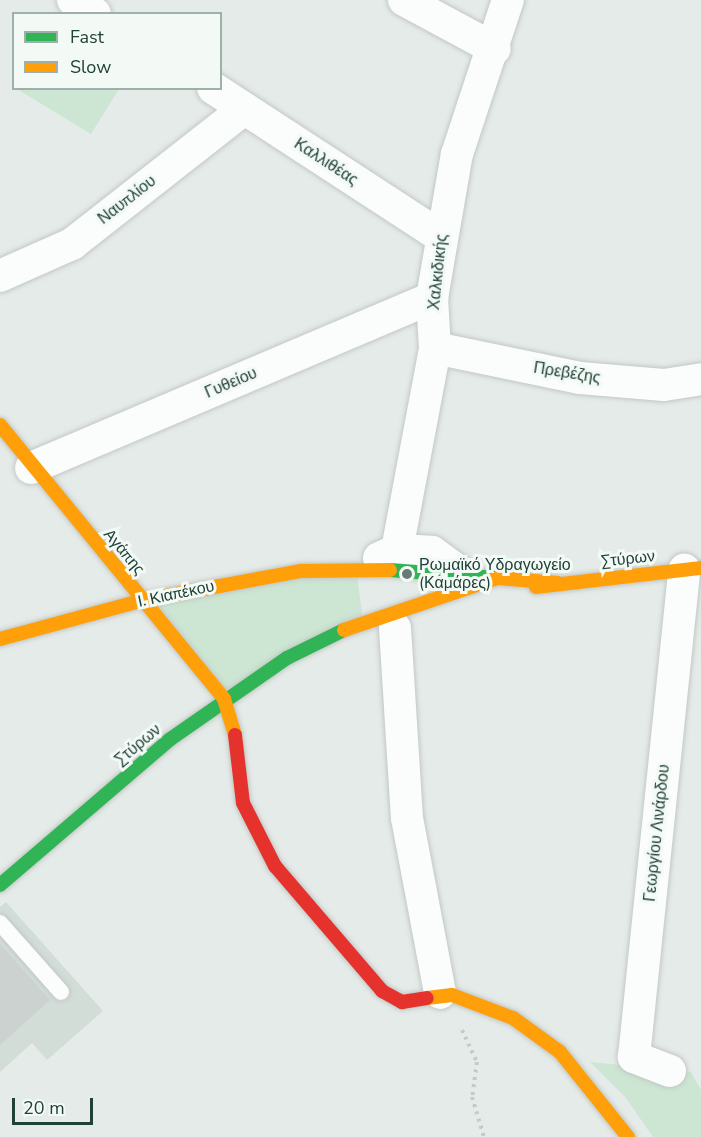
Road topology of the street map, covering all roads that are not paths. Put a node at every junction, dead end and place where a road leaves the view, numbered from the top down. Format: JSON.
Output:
{"nodes":[{"id":1,"x":73,"y":0,"type":"edge"},
{"id":2,"x":404,"y":0,"type":"edge"},
{"id":3,"x":508,"y":0,"type":"edge"},
{"id":4,"x":91,"y":12,"type":"edge"},
{"id":5,"x":495,"y":49,"type":"junction"},
{"id":6,"x":216,"y":90,"type":"edge"},
{"id":7,"x":244,"y":109,"type":"junction"},
{"id":8,"x":440,"y":236,"type":"junction"},
{"id":9,"x":0,"y":276,"type":"edge"},
{"id":10,"x":432,"y":298,"type":"junction"},
{"id":11,"x":435,"y":348,"type":"junction"},
{"id":12,"x":701,"y":379,"type":"edge"},
{"id":13,"x":0,"y":425,"type":"edge"},
{"id":14,"x":31,"y":468,"type":"junction"},
{"id":15,"x":397,"y":550,"type":"junction"},
{"id":16,"x":356,"y":568,"type":"junction"},
{"id":17,"x":693,"y":569,"type":"edge"},
{"id":18,"x":462,"y":574,"type":"junction"},
{"id":19,"x":498,"y":578,"type":"junction"},
{"id":20,"x":558,"y":583,"type":"junction"},
{"id":21,"x":144,"y":600,"type":"junction"},
{"id":22,"x":395,"y":628,"type":"junction"},
{"id":23,"x":0,"y":639,"type":"edge"},
{"id":24,"x":309,"y":646,"type":"junction"},
{"id":25,"x":224,"y":699,"type":"junction"},
{"id":26,"x":0,"y":885,"type":"edge"},
{"id":27,"x":3,"y":931,"type":"edge"},
{"id":28,"x":61,"y":992,"type":"dead end"},
{"id":29,"x":452,"y":995,"type":"junction"},
{"id":30,"x":670,"y":1071,"type":"dead end"},
{"id":31,"x":623,"y":1134,"type":"edge"}],
"edges":[{"from":1,"to":4,"type":"street"},
{"from":2,"to":5,"type":"street"},
{"from":3,"to":5,"type":"street","name":"Χαλκιδικής"},
{"from":5,"to":8,"type":"street","name":"Χαλκιδικής"},
{"from":6,"to":7,"type":"street","name":"Καλλιθέας"},
{"from":7,"to":8,"type":"street","name":"Καλλιθέας"},
{"from":7,"to":9,"type":"street","name":"Ναυπλίου"},
{"from":8,"to":10,"type":"street","name":"Χαλκιδικής"},
{"from":10,"to":11,"type":"street","name":"Χαλκιδικής"},
{"from":10,"to":14,"type":"street","name":"Γυθείου"},
{"from":11,"to":12,"type":"street","name":"Πρεβέζης"},
{"from":11,"to":15,"type":"street","name":"Χαλκιδικής"},
{"from":13,"to":14,"type":"street","name":"Αγάπης"},
{"from":14,"to":21,"type":"street","name":"Αγάπης"},
{"from":15,"to":16,"type":"street","name":"Ι. Κιαπέκου"},
{"from":15,"to":18,"type":"street","name":"Ι. Κιαπέκου"},
{"from":16,"to":18,"type":"street","name":"Ι. Κιαπέκου"},
{"from":16,"to":21,"type":"street","name":"Ι. Κιαπέκου"},
{"from":17,"to":20,"type":"street","name":"Στύρων"},
{"from":17,"to":30,"type":"street","name":"Γεωργίου Λινάρδου"},
{"from":18,"to":19,"type":"street","name":"Ι. Κιαπέκου"},
{"from":19,"to":20,"type":"street","name":"Στύρων"},
{"from":19,"to":24,"type":"street","name":"Στύρων"},
{"from":20,"to":22,"type":"street","name":"Στύρων"},
{"from":21,"to":23,"type":"street","name":"Ι. Κιαπέκου"},
{"from":21,"to":25,"type":"street","name":"Αγάπης"},
{"from":22,"to":24,"type":"street","name":"Στύρων"},
{"from":22,"to":29,"type":"street"},
{"from":24,"to":25,"type":"street","name":"Στύρων"},
{"from":25,"to":26,"type":"street","name":"Στύρων"},
{"from":25,"to":29,"type":"street","name":"Αγάπης"},
{"from":27,"to":28,"type":"lane"},
{"from":29,"to":31,"type":"street"}]}
